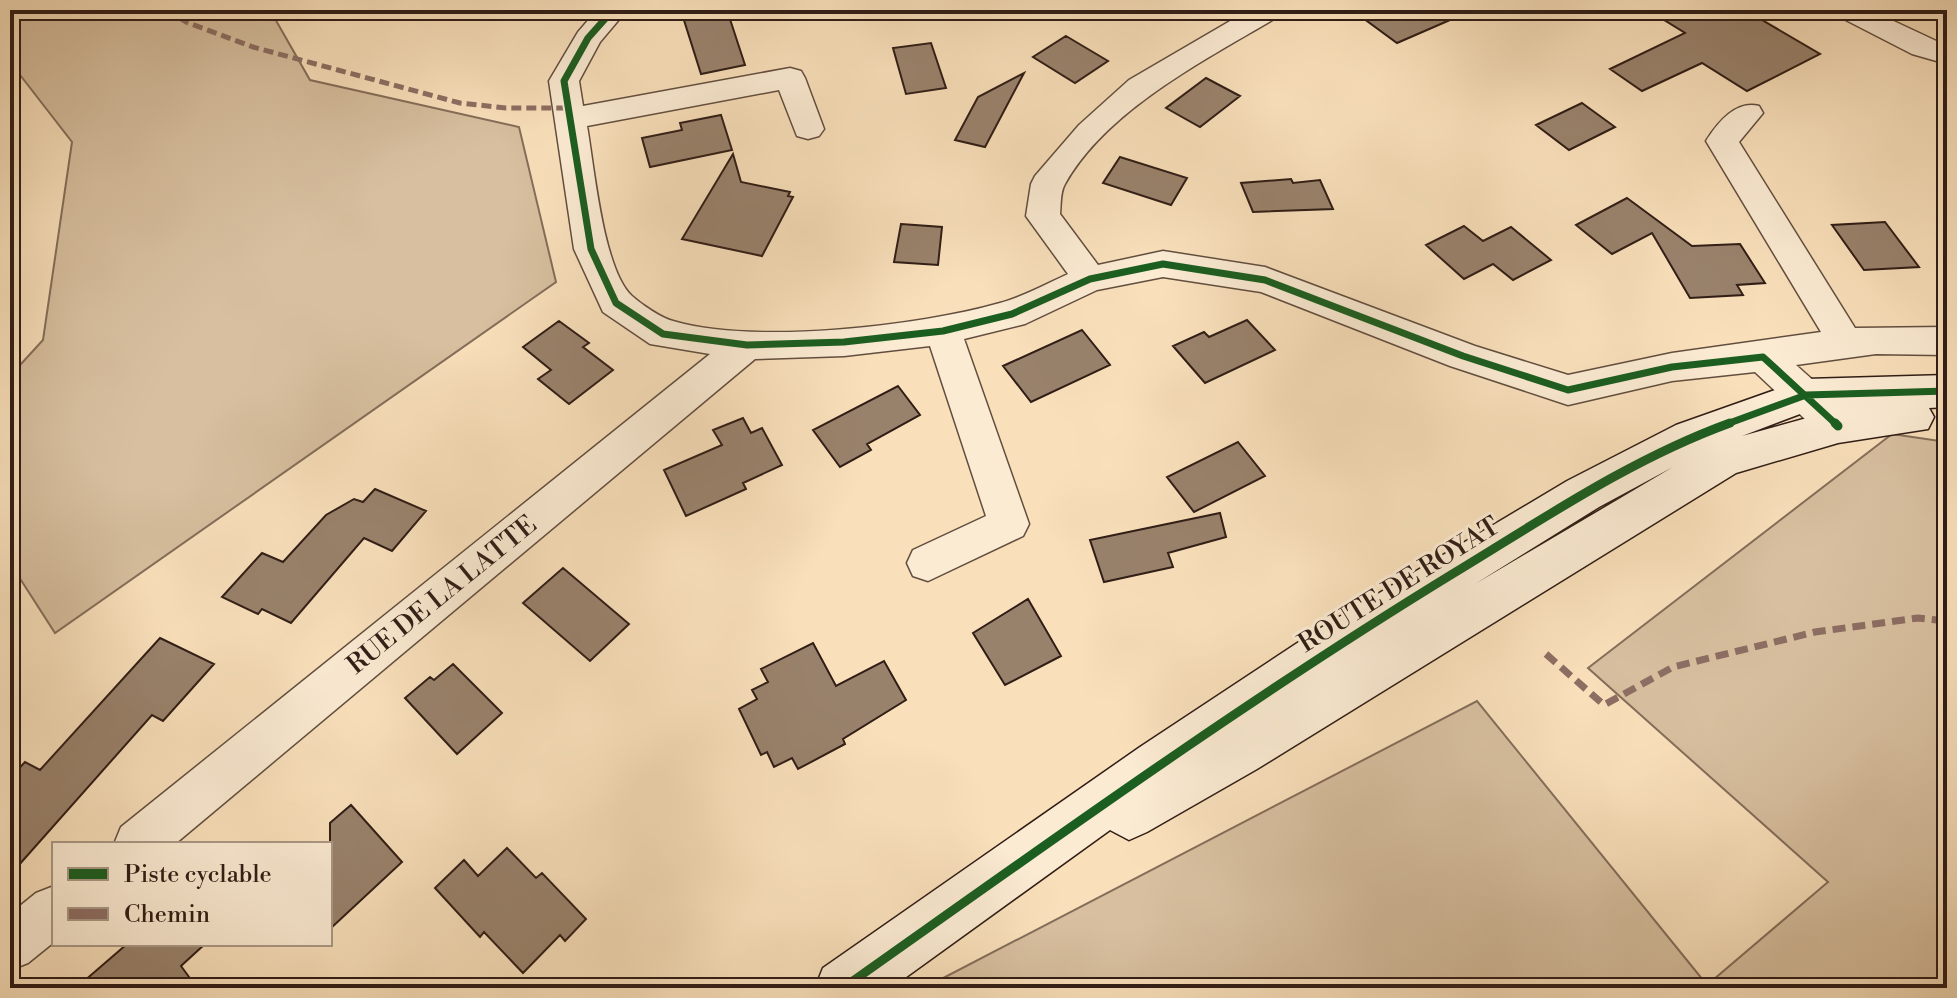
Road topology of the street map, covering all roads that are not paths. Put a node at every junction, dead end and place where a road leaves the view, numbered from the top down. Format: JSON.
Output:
{"nodes":[{"id":1,"x":613,"y":10,"type":"edge"},
{"id":2,"x":1269,"y":10,"type":"edge"},
{"id":3,"x":1848,"y":10,"type":"edge"},
{"id":4,"x":1947,"y":55,"type":"edge"},
{"id":5,"x":1748,"y":113,"type":"dead end"},
{"id":6,"x":570,"y":119,"type":"junction"},
{"id":7,"x":808,"y":129,"type":"dead end"},
{"id":8,"x":1090,"y":279,"type":"junction"},
{"id":9,"x":943,"y":331,"type":"junction"},
{"id":10,"x":1844,"y":340,"type":"junction"},
{"id":11,"x":1947,"y":341,"type":"edge"},
{"id":12,"x":747,"y":345,"type":"junction"},
{"id":13,"x":1763,"y":357,"type":"junction"},
{"id":14,"x":1947,"y":391,"type":"edge"},
{"id":15,"x":1822,"y":410,"type":"junction"},
{"id":16,"x":1947,"y":415,"type":"edge"},
{"id":17,"x":928,"y":563,"type":"dead end"},
{"id":18,"x":140,"y":842,"type":"edge"},
{"id":19,"x":52,"y":913,"type":"edge"},
{"id":20,"x":10,"y":945,"type":"edge"},
{"id":21,"x":843,"y":988,"type":"edge"}],
"edges":[{"from":1,"to":6,"type":"street"},
{"from":2,"to":8,"type":"street"},
{"from":3,"to":4,"type":"street"},
{"from":5,"to":10,"type":"street"},
{"from":6,"to":7,"type":"street"},
{"from":6,"to":12,"type":"street"},
{"from":8,"to":9,"type":"street"},
{"from":8,"to":13,"type":"street"},
{"from":9,"to":12,"type":"street"},
{"from":9,"to":17,"type":"street"},
{"from":10,"to":11,"type":"street"},
{"from":10,"to":13,"type":"street"},
{"from":12,"to":18,"type":"street","name":"RUE DE LA LATTE"},
{"from":13,"to":15,"type":"street"},
{"from":14,"to":15,"type":"main road"},
{"from":15,"to":16,"type":"main road"},
{"from":15,"to":21,"type":"main road"},
{"from":19,"to":20,"type":"street"}]}
